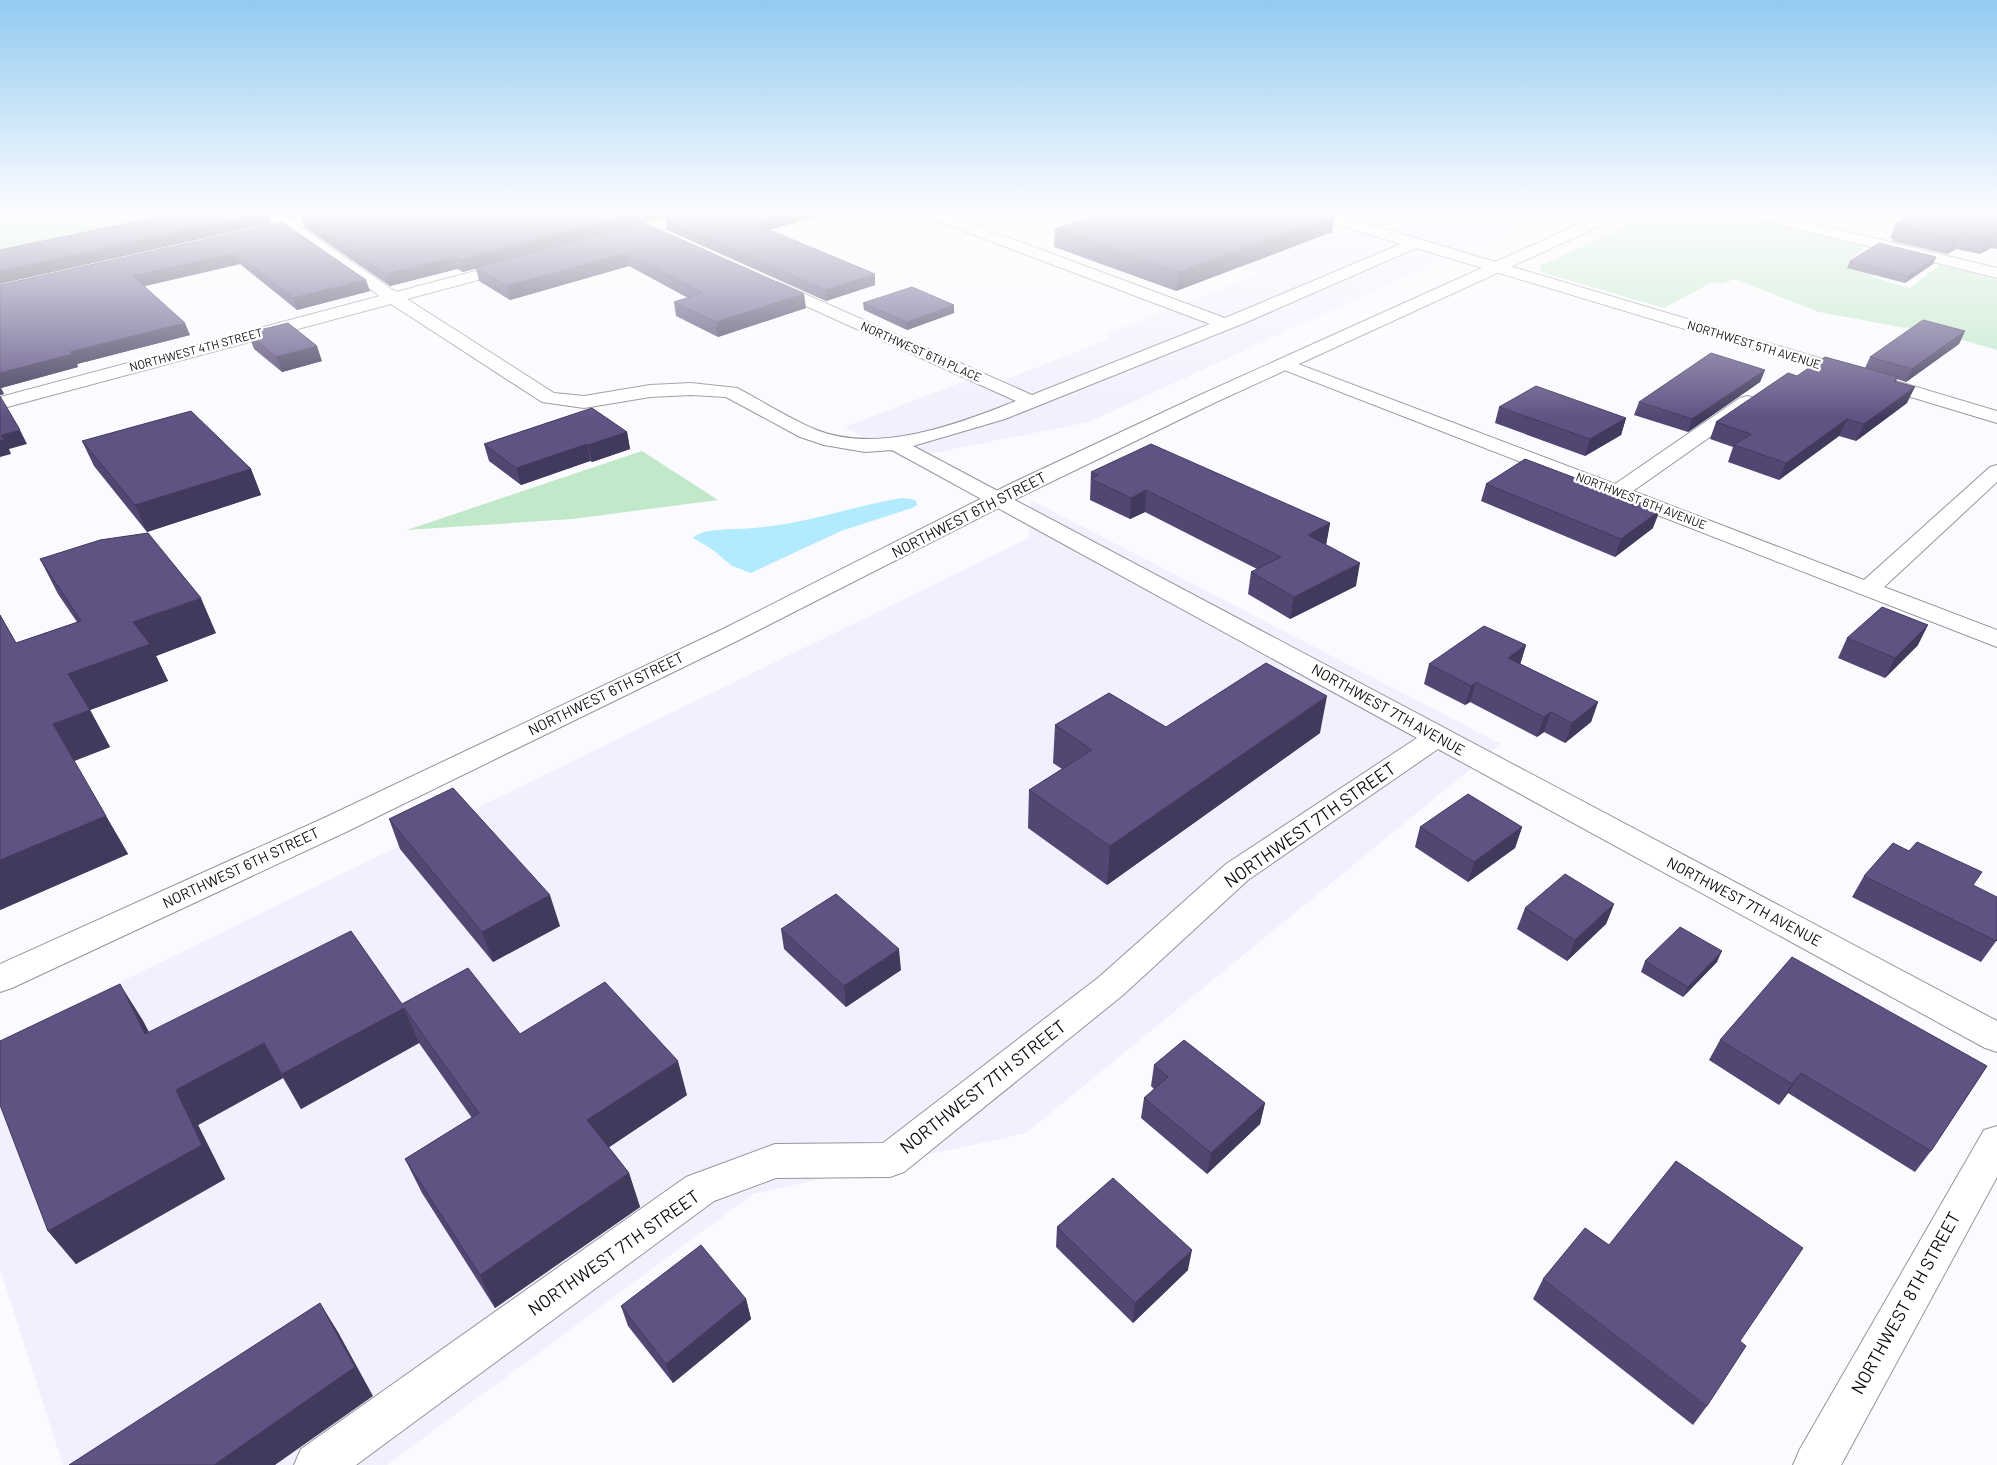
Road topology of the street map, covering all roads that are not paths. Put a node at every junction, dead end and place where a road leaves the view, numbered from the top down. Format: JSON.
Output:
{"nodes":[{"id":1,"x":367,"y":280,"type":"edge"},
{"id":2,"x":458,"y":280,"type":"edge"},
{"id":3,"x":761,"y":280,"type":"edge"},
{"id":4,"x":1109,"y":280,"type":"edge"},
{"id":5,"x":1328,"y":280,"type":"edge"},
{"id":6,"x":1470,"y":280,"type":"edge"},
{"id":7,"x":1535,"y":280,"type":"edge"},
{"id":8,"x":393,"y":298,"type":"junction"},
{"id":9,"x":1226,"y":324,"type":"junction"},
{"id":10,"x":1284,"y":364,"type":"junction"},
{"id":11,"x":1760,"y":393,"type":"edge"},
{"id":12,"x":0,"y":402,"type":"edge"},
{"id":13,"x":1031,"y":402,"type":"junction"},
{"id":14,"x":1997,"y":417,"type":"edge"},
{"id":15,"x":894,"y":444,"type":"junction"},
{"id":16,"x":1997,"y":471,"type":"edge"},
{"id":17,"x":1617,"y":492,"type":"junction"},
{"id":18,"x":997,"y":500,"type":"junction"},
{"id":19,"x":1868,"y":589,"type":"junction"},
{"id":20,"x":1997,"y":639,"type":"edge"},
{"id":21,"x":1437,"y":737,"type":"junction"},
{"id":22,"x":0,"y":979,"type":"edge"},
{"id":23,"x":1997,"y":1038,"type":"edge"},
{"id":24,"x":1997,"y":1142,"type":"edge"},
{"id":25,"x":317,"y":1465,"type":"edge"},
{"id":26,"x":1816,"y":1465,"type":"edge"}],
"edges":[{"from":1,"to":8,"type":"street"},
{"from":2,"to":8,"type":"street","name":"NORTHWEST 4TH STREET"},
{"from":3,"to":13,"type":"street","name":"NORTHWEST 6TH PLACE"},
{"from":4,"to":9,"type":"street"},
{"from":5,"to":9,"type":"street"},
{"from":6,"to":10,"type":"street","name":"NORTHWEST 6TH STREET"},
{"from":7,"to":14,"type":"street","name":"NORTHWEST 5TH AVENUE"},
{"from":8,"to":12,"type":"street","name":"NORTHWEST 4TH STREET"},
{"from":8,"to":15,"type":"street"},
{"from":9,"to":13,"type":"street"},
{"from":10,"to":17,"type":"street","name":"NORTHWEST 6TH AVENUE"},
{"from":10,"to":18,"type":"street","name":"NORTHWEST 6TH STREET"},
{"from":11,"to":17,"type":"street"},
{"from":13,"to":15,"type":"street"},
{"from":15,"to":18,"type":"street","name":"NORTHWEST 7TH AVENUE"},
{"from":16,"to":19,"type":"street"},
{"from":17,"to":19,"type":"street","name":"NORTHWEST 6TH AVENUE"},
{"from":18,"to":21,"type":"street","name":"NORTHWEST 7TH AVENUE"},
{"from":18,"to":22,"type":"street","name":"NORTHWEST 6TH STREET"},
{"from":19,"to":20,"type":"street","name":"NORTHWEST 6TH AVENUE"},
{"from":21,"to":23,"type":"street","name":"NORTHWEST 7TH AVENUE"},
{"from":21,"to":25,"type":"street","name":"NORTHWEST 7TH STREET"},
{"from":24,"to":26,"type":"street","name":"NORTHWEST 8TH STREET"}]}
